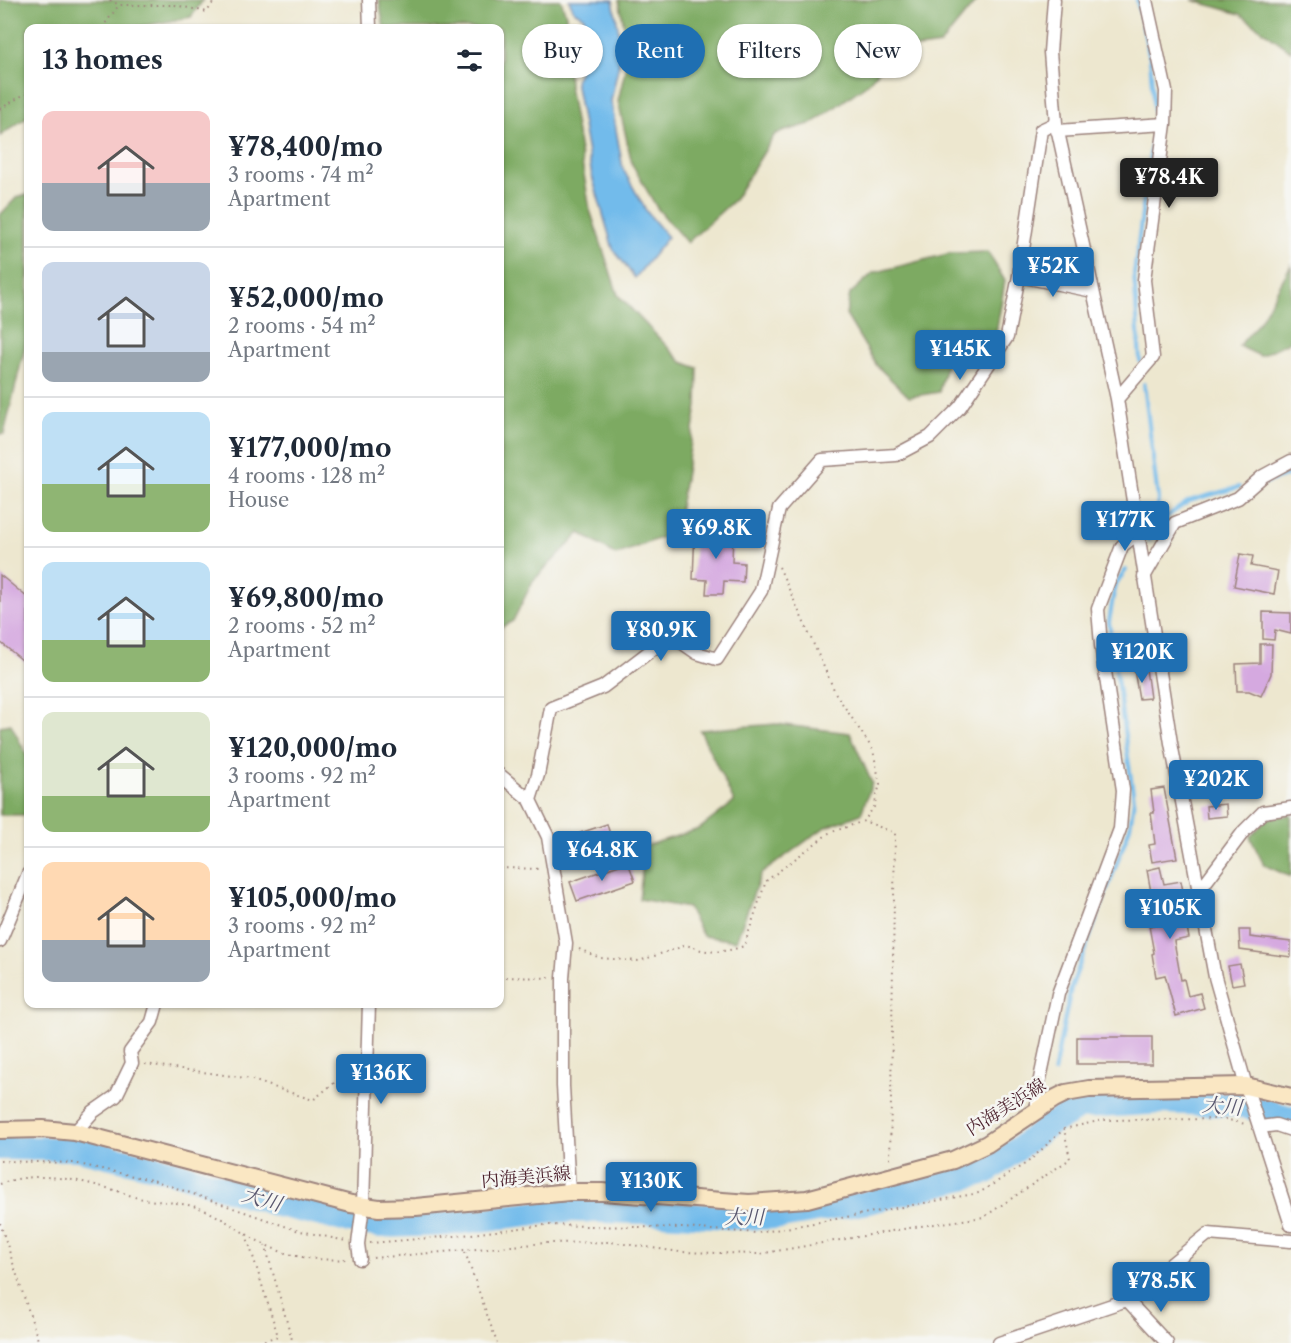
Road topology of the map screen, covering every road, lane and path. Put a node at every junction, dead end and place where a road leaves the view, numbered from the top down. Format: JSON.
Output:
{"nodes":[{"id":1,"x":110,"y":0,"type":"edge"},
{"id":2,"x":215,"y":0,"type":"edge"},
{"id":3,"x":369,"y":0,"type":"edge"},
{"id":4,"x":1054,"y":0,"type":"edge"},
{"id":5,"x":1146,"y":0,"type":"edge"},
{"id":6,"x":119,"y":5,"type":"junction"},
{"id":7,"x":105,"y":24,"type":"edge"},
{"id":8,"x":370,"y":24,"type":"edge"},
{"id":9,"x":24,"y":94,"type":"edge"},
{"id":10,"x":0,"y":109,"type":"edge"},
{"id":11,"x":1165,"y":124,"type":"junction"},
{"id":12,"x":1057,"y":127,"type":"junction"},
{"id":13,"x":1019,"y":276,"type":"junction"},
{"id":14,"x":1093,"y":291,"type":"junction"},
{"id":15,"x":1117,"y":399,"type":"junction"},
{"id":16,"x":1291,"y":461,"type":"edge"},
{"id":17,"x":1137,"y":534,"type":"junction"},
{"id":18,"x":767,"y":557,"type":"junction"},
{"id":19,"x":1144,"y":577,"type":"junction"},
{"id":20,"x":504,"y":778,"type":"edge"},
{"id":21,"x":530,"y":800,"type":"junction"},
{"id":22,"x":1291,"y":808,"type":"edge"},
{"id":23,"x":864,"y":821,"type":"junction"},
{"id":24,"x":504,"y":868,"type":"edge"},
{"id":25,"x":554,"y":869,"type":"junction"},
{"id":26,"x":24,"y":884,"type":"edge"},
{"id":27,"x":1199,"y":891,"type":"junction"},
{"id":28,"x":0,"y":941,"type":"edge"},
{"id":29,"x":566,"y":943,"type":"junction"},
{"id":30,"x":504,"y":977,"type":"edge"},
{"id":31,"x":563,"y":978,"type":"junction"},
{"id":32,"x":156,"y":1008,"type":"edge"},
{"id":33,"x":369,"y":1008,"type":"edge"},
{"id":34,"x":368,"y":1055,"type":"junction"},
{"id":35,"x":132,"y":1063,"type":"junction"},
{"id":36,"x":1248,"y":1092,"type":"junction"},
{"id":37,"x":1291,"y":1097,"type":"edge"},
{"id":38,"x":1037,"y":1111,"type":"junction"},
{"id":39,"x":1258,"y":1123,"type":"junction"},
{"id":40,"x":0,"y":1130,"type":"edge"},
{"id":41,"x":1064,"y":1130,"type":"dead end"},
{"id":42,"x":1291,"y":1130,"type":"edge"},
{"id":43,"x":75,"y":1132,"type":"junction"},
{"id":44,"x":889,"y":1178,"type":"junction"},
{"id":45,"x":0,"y":1184,"type":"edge"},
{"id":46,"x":569,"y":1192,"type":"junction"},
{"id":47,"x":363,"y":1206,"type":"junction"},
{"id":48,"x":0,"y":1224,"type":"edge"},
{"id":49,"x":1291,"y":1226,"type":"edge"},
{"id":50,"x":246,"y":1233,"type":"junction"},
{"id":51,"x":1291,"y":1241,"type":"edge"},
{"id":52,"x":265,"y":1245,"type":"junction"},
{"id":53,"x":465,"y":1251,"type":"junction"},
{"id":54,"x":360,"y":1259,"type":"junction"},
{"id":55,"x":1127,"y":1300,"type":"junction"},
{"id":56,"x":39,"y":1343,"type":"edge"},
{"id":57,"x":256,"y":1343,"type":"edge"},
{"id":58,"x":293,"y":1343,"type":"edge"},
{"id":59,"x":497,"y":1343,"type":"edge"},
{"id":60,"x":999,"y":1343,"type":"edge"},
{"id":61,"x":1167,"y":1343,"type":"edge"}],
"edges":[{"from":1,"to":6,"type":"path"},
{"from":2,"to":6,"type":"path"},
{"from":3,"to":8,"type":"street"},
{"from":4,"to":12,"type":"street"},
{"from":5,"to":11,"type":"street"},
{"from":6,"to":7,"type":"path"},
{"from":9,"to":10,"type":"path"},
{"from":11,"to":12,"type":"street"},
{"from":11,"to":15,"type":"street"},
{"from":12,"to":13,"type":"street"},
{"from":12,"to":14,"type":"street"},
{"from":13,"to":14,"type":"street"},
{"from":13,"to":18,"type":"street"},
{"from":14,"to":15,"type":"street"},
{"from":15,"to":17,"type":"street"},
{"from":16,"to":19,"type":"street"},
{"from":17,"to":19,"type":"street"},
{"from":17,"to":38,"type":"street"},
{"from":18,"to":21,"type":"street"},
{"from":18,"to":23,"type":"path"},
{"from":19,"to":27,"type":"street"},
{"from":20,"to":21,"type":"street"},
{"from":21,"to":25,"type":"street"},
{"from":22,"to":27,"type":"street"},
{"from":23,"to":29,"type":"path"},
{"from":23,"to":44,"type":"path"},
{"from":24,"to":25,"type":"path"},
{"from":25,"to":29,"type":"street"},
{"from":26,"to":28,"type":"street"},
{"from":27,"to":36,"type":"street"},
{"from":29,"to":31,"type":"street"},
{"from":30,"to":31,"type":"path"},
{"from":31,"to":46,"type":"street"},
{"from":32,"to":35,"type":"street"},
{"from":33,"to":34,"type":"street"},
{"from":34,"to":35,"type":"path"},
{"from":34,"to":47,"type":"street"},
{"from":35,"to":43,"type":"street"},
{"from":36,"to":37,"type":"main road","name":"内海美浜線"},
{"from":36,"to":38,"type":"main road","name":"内海美浜線"},
{"from":36,"to":39,"type":"street"},
{"from":38,"to":44,"type":"main road","name":"内海美浜線"},
{"from":39,"to":42,"type":"street"},
{"from":39,"to":49,"type":"street"},
{"from":40,"to":43,"type":"main road","name":"内海美浜線"},
{"from":41,"to":53,"type":"path"},
{"from":43,"to":47,"type":"main road","name":"内海美浜線"},
{"from":44,"to":46,"type":"main road","name":"内海美浜線"},
{"from":45,"to":50,"type":"path"},
{"from":46,"to":47,"type":"main road","name":"内海美浜線"},
{"from":47,"to":54,"type":"street"},
{"from":48,"to":56,"type":"path"},
{"from":50,"to":52,"type":"path"},
{"from":50,"to":57,"type":"path"},
{"from":51,"to":55,"type":"street"},
{"from":52,"to":54,"type":"path"},
{"from":52,"to":58,"type":"path"},
{"from":53,"to":54,"type":"path"},
{"from":53,"to":59,"type":"path"},
{"from":55,"to":60,"type":"street"},
{"from":55,"to":61,"type":"street"}]}
